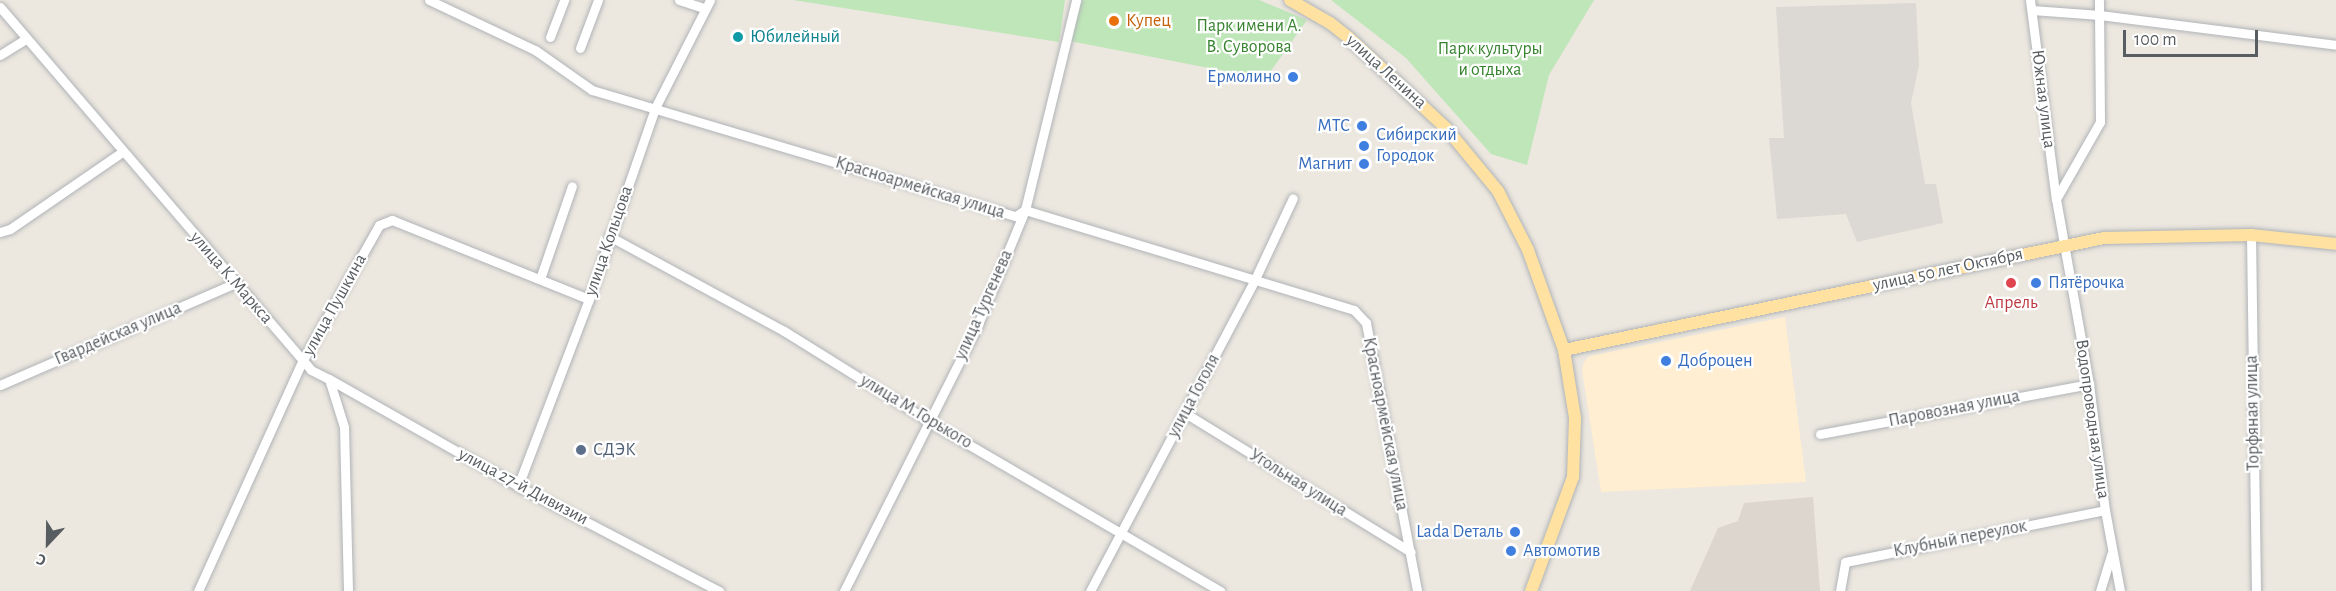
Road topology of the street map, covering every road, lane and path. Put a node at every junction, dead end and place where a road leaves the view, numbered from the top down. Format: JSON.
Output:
{"nodes":[{"id":1,"x":429,"y":0,"type":"edge"},
{"id":2,"x":564,"y":0,"type":"edge"},
{"id":3,"x":598,"y":0,"type":"edge"},
{"id":4,"x":679,"y":0,"type":"edge"},
{"id":5,"x":1076,"y":0,"type":"edge"},
{"id":6,"x":1290,"y":0,"type":"edge"},
{"id":7,"x":2100,"y":0,"type":"edge"},
{"id":8,"x":708,"y":5,"type":"edge"},
{"id":9,"x":2031,"y":5,"type":"edge"},
{"id":10,"x":0,"y":7,"type":"edge"},
{"id":11,"x":2100,"y":15,"type":"junction"},
{"id":12,"x":550,"y":37,"type":"dead end"},
{"id":13,"x":26,"y":39,"type":"junction"},
{"id":14,"x":2336,"y":45,"type":"edge"},
{"id":15,"x":580,"y":48,"type":"dead end"},
{"id":16,"x":0,"y":55,"type":"edge"},
{"id":17,"x":655,"y":108,"type":"junction"},
{"id":18,"x":122,"y":152,"type":"junction"},
{"id":19,"x":572,"y":186,"type":"dead end"},
{"id":20,"x":1293,"y":198,"type":"dead end"},
{"id":21,"x":2056,"y":199,"type":"junction"},
{"id":22,"x":1025,"y":210,"type":"junction"},
{"id":23,"x":0,"y":232,"type":"edge"},
{"id":24,"x":2251,"y":235,"type":"junction"},
{"id":25,"x":609,"y":236,"type":"junction"},
{"id":26,"x":2336,"y":244,"type":"edge"},
{"id":27,"x":2064,"y":246,"type":"junction"},
{"id":28,"x":540,"y":279,"type":"junction"},
{"id":29,"x":1255,"y":279,"type":"junction"},
{"id":30,"x":236,"y":283,"type":"junction"},
{"id":31,"x":589,"y":299,"type":"junction"},
{"id":32,"x":1564,"y":350,"type":"junction"},
{"id":33,"x":303,"y":360,"type":"junction"},
{"id":34,"x":329,"y":379,"type":"junction"},
{"id":35,"x":2089,"y":384,"type":"junction"},
{"id":36,"x":0,"y":385,"type":"edge"},
{"id":37,"x":1185,"y":413,"type":"junction"},
{"id":38,"x":930,"y":422,"type":"junction"},
{"id":39,"x":1820,"y":434,"type":"dead end"},
{"id":40,"x":518,"y":486,"type":"junction"},
{"id":41,"x":2105,"y":510,"type":"junction"},
{"id":42,"x":1120,"y":531,"type":"junction"},
{"id":43,"x":1410,"y":552,"type":"junction"},
{"id":44,"x":2112,"y":552,"type":"junction"},
{"id":45,"x":198,"y":591,"type":"edge"},
{"id":46,"x":348,"y":591,"type":"edge"},
{"id":47,"x":719,"y":591,"type":"edge"},
{"id":48,"x":844,"y":591,"type":"edge"},
{"id":49,"x":1090,"y":591,"type":"edge"},
{"id":50,"x":1220,"y":591,"type":"edge"},
{"id":51,"x":1417,"y":591,"type":"edge"},
{"id":52,"x":1531,"y":591,"type":"edge"},
{"id":53,"x":1840,"y":591,"type":"edge"},
{"id":54,"x":2100,"y":591,"type":"edge"},
{"id":55,"x":2120,"y":591,"type":"edge"},
{"id":56,"x":2256,"y":591,"type":"edge"}],
"edges":[{"from":1,"to":17,"type":"street","name":"Красноармейская улица"},
{"from":2,"to":12,"type":"street"},
{"from":3,"to":15,"type":"street"},
{"from":4,"to":8,"type":"street"},
{"from":5,"to":22,"type":"street","name":"улица Тургенева"},
{"from":6,"to":32,"type":"main road","name":"улица Ленина"},
{"from":7,"to":11,"type":"street"},
{"from":8,"to":17,"type":"street","name":"улица Кольцова"},
{"from":9,"to":11,"type":"street"},
{"from":9,"to":21,"type":"street","name":"Южная улица"},
{"from":10,"to":13,"type":"street","name":"улица К.Маркса"},
{"from":11,"to":14,"type":"street"},
{"from":11,"to":21,"type":"street"},
{"from":13,"to":16,"type":"street"},
{"from":13,"to":18,"type":"street","name":"улица К.Маркса"},
{"from":17,"to":22,"type":"street","name":"Красноармейская улица"},
{"from":17,"to":25,"type":"street","name":"улица Кольцова"},
{"from":18,"to":23,"type":"street"},
{"from":18,"to":30,"type":"street","name":"улица К.Маркса"},
{"from":19,"to":28,"type":"street"},
{"from":20,"to":29,"type":"street","name":"улица Гоголя"},
{"from":21,"to":27,"type":"street","name":"Южная улица"},
{"from":22,"to":29,"type":"street","name":"Красноармейская улица"},
{"from":22,"to":38,"type":"street","name":"улица Тургенева"},
{"from":24,"to":26,"type":"main road","name":"улица 50 лет Октября"},
{"from":24,"to":27,"type":"main road","name":"улица 50 лет Октября"},
{"from":24,"to":56,"type":"street","name":"Торфяная улица"},
{"from":25,"to":31,"type":"street","name":"улица Кольцова"},
{"from":25,"to":38,"type":"street","name":"улица М.Горького"},
{"from":27,"to":32,"type":"main road","name":"улица 50 лет Октября"},
{"from":27,"to":35,"type":"street","name":"Водопроводная улица"},
{"from":28,"to":31,"type":"street","name":"улица Пушкина"},
{"from":28,"to":33,"type":"street","name":"улица Пушкина"},
{"from":29,"to":37,"type":"street","name":"улица Гоголя"},
{"from":29,"to":43,"type":"street","name":"Красноармейская улица"},
{"from":30,"to":33,"type":"street","name":"улица К.Маркса"},
{"from":30,"to":36,"type":"street","name":"Гвардейская улица"},
{"from":31,"to":40,"type":"street","name":"улица Кольцова"},
{"from":32,"to":52,"type":"main road","name":"улица Ленина"},
{"from":33,"to":34,"type":"street","name":"улица К.Маркса"},
{"from":33,"to":45,"type":"street","name":"улица Пушкина"},
{"from":34,"to":40,"type":"street","name":"улица 27-й Дивизии"},
{"from":34,"to":46,"type":"street"},
{"from":35,"to":39,"type":"street","name":"Паровозная улица"},
{"from":35,"to":41,"type":"street","name":"Водопроводная улица"},
{"from":37,"to":42,"type":"street","name":"улица Гоголя"},
{"from":37,"to":43,"type":"street","name":"Угольная улица"},
{"from":38,"to":42,"type":"street","name":"улица М.Горького"},
{"from":38,"to":48,"type":"street","name":"улица Тургенева"},
{"from":40,"to":47,"type":"street","name":"улица 27-й Дивизии"},
{"from":41,"to":44,"type":"street","name":"Водопроводная улица"},
{"from":41,"to":53,"type":"street","name":"Клубный переулок"},
{"from":42,"to":49,"type":"street","name":"улица Гоголя"},
{"from":42,"to":50,"type":"street","name":"улица М.Горького"},
{"from":43,"to":51,"type":"street","name":"Красноармейская улица"},
{"from":44,"to":54,"type":"street"},
{"from":44,"to":55,"type":"street","name":"Водопроводная улица"}]}
